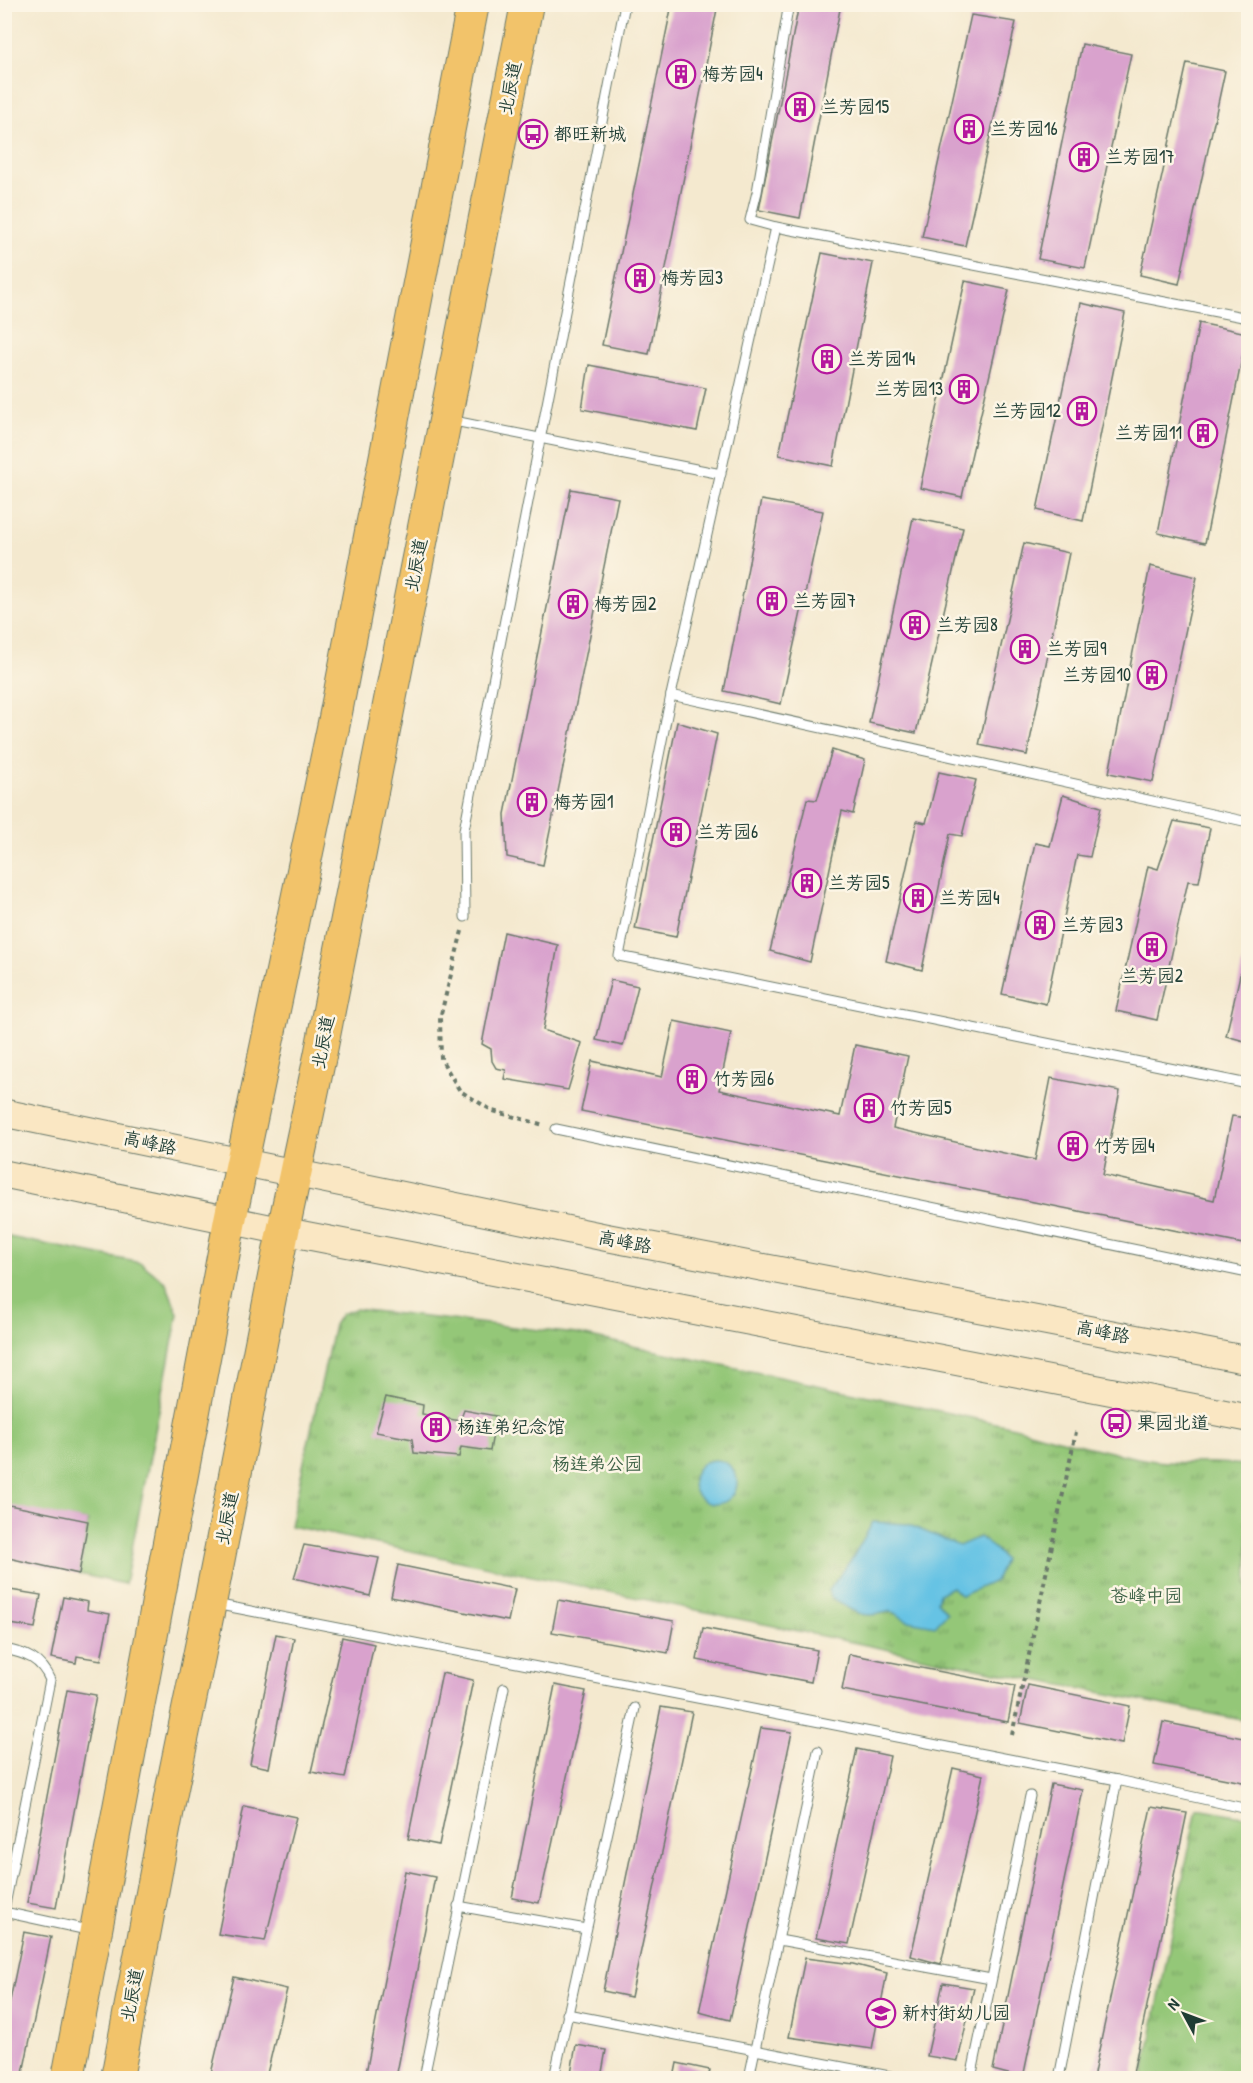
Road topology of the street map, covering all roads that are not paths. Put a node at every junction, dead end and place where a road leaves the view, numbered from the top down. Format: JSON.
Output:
{"nodes":[{"id":1,"x":473,"y":4,"type":"edge"},
{"id":2,"x":527,"y":4,"type":"edge"},
{"id":3,"x":625,"y":4,"type":"edge"},
{"id":4,"x":788,"y":9,"type":"dead end"},
{"id":5,"x":776,"y":227,"type":"junction"},
{"id":6,"x":1248,"y":318,"type":"edge"},
{"id":7,"x":445,"y":419,"type":"junction"},
{"id":8,"x":539,"y":438,"type":"junction"},
{"id":9,"x":721,"y":474,"type":"junction"},
{"id":10,"x":671,"y":695,"type":"junction"},
{"id":11,"x":1248,"y":822,"type":"edge"},
{"id":12,"x":465,"y":917,"type":"road end"},
{"id":13,"x":1248,"y":1084,"type":"edge"},
{"id":14,"x":4,"y":1113,"type":"edge"},
{"id":15,"x":556,"y":1129,"type":"road end"},
{"id":16,"x":242,"y":1162,"type":"junction"},
{"id":17,"x":296,"y":1172,"type":"junction"},
{"id":18,"x":4,"y":1174,"type":"edge"},
{"id":19,"x":230,"y":1220,"type":"junction"},
{"id":20,"x":283,"y":1231,"type":"junction"},
{"id":21,"x":1248,"y":1273,"type":"edge"},
{"id":22,"x":1248,"y":1360,"type":"edge"},
{"id":23,"x":1248,"y":1418,"type":"edge"},
{"id":24,"x":210,"y":1603,"type":"junction"},
{"id":25,"x":4,"y":1649,"type":"edge"},
{"id":26,"x":504,"y":1688,"type":"dead end"},
{"id":27,"x":635,"y":1708,"type":"dead end"},
{"id":28,"x":818,"y":1751,"type":"dead end"},
{"id":29,"x":1117,"y":1780,"type":"junction"},
{"id":30,"x":1029,"y":1796,"type":"dead end"},
{"id":31,"x":1248,"y":1809,"type":"edge"},
{"id":32,"x":458,"y":1906,"type":"junction"},
{"id":33,"x":4,"y":1911,"type":"edge"},
{"id":34,"x":586,"y":1929,"type":"junction"},
{"id":35,"x":94,"y":1931,"type":"junction"},
{"id":36,"x":779,"y":1940,"type":"junction"},
{"id":37,"x":991,"y":1979,"type":"junction"},
{"id":38,"x":567,"y":2014,"type":"junction"},
{"id":39,"x":755,"y":2050,"type":"junction"},
{"id":40,"x":425,"y":2076,"type":"edge"},
{"id":41,"x":68,"y":2079,"type":"edge"},
{"id":42,"x":117,"y":2079,"type":"edge"},
{"id":43,"x":455,"y":2079,"type":"edge"},
{"id":44,"x":554,"y":2079,"type":"edge"},
{"id":45,"x":749,"y":2079,"type":"edge"},
{"id":46,"x":900,"y":2079,"type":"edge"},
{"id":47,"x":971,"y":2079,"type":"edge"},
{"id":48,"x":1059,"y":2079,"type":"edge"}],
"edges":[{"from":1,"to":16,"type":"main road"},
{"from":2,"to":7,"type":"main road","name":"北辰道"},
{"from":3,"to":8,"type":"lane"},
{"from":4,"to":5,"type":"lane"},
{"from":5,"to":6,"type":"lane"},
{"from":5,"to":9,"type":"lane"},
{"from":7,"to":8,"type":"lane"},
{"from":7,"to":17,"type":"main road","name":"北辰道"},
{"from":8,"to":9,"type":"lane"},
{"from":8,"to":12,"type":"lane"},
{"from":9,"to":10,"type":"lane"},
{"from":10,"to":11,"type":"lane"},
{"from":10,"to":13,"type":"lane"},
{"from":14,"to":16,"type":"main road","name":"高峰路"},
{"from":15,"to":21,"type":"lane"},
{"from":16,"to":17,"type":"main road","name":"高峰路"},
{"from":16,"to":19,"type":"main road"},
{"from":17,"to":20,"type":"main road","name":"北辰道"},
{"from":17,"to":22,"type":"main road","name":"高峰路"},
{"from":18,"to":19,"type":"main road"},
{"from":19,"to":20,"type":"main road"},
{"from":19,"to":35,"type":"main road"},
{"from":20,"to":23,"type":"main road"},
{"from":20,"to":24,"type":"main road","name":"北辰道"},
{"from":24,"to":29,"type":"lane"},
{"from":24,"to":42,"type":"main road","name":"北辰道"},
{"from":25,"to":33,"type":"lane"},
{"from":26,"to":32,"type":"lane"},
{"from":27,"to":34,"type":"lane"},
{"from":28,"to":36,"type":"lane"},
{"from":29,"to":31,"type":"lane"},
{"from":29,"to":48,"type":"lane"},
{"from":30,"to":37,"type":"lane"},
{"from":32,"to":34,"type":"lane"},
{"from":32,"to":40,"type":"lane"},
{"from":33,"to":35,"type":"lane"},
{"from":34,"to":38,"type":"lane"},
{"from":35,"to":41,"type":"main road"},
{"from":36,"to":37,"type":"lane"},
{"from":36,"to":39,"type":"lane"},
{"from":37,"to":47,"type":"lane"},
{"from":38,"to":39,"type":"lane"},
{"from":38,"to":44,"type":"lane"},
{"from":39,"to":45,"type":"lane"},
{"from":39,"to":46,"type":"lane"},
{"from":40,"to":43,"type":"lane"}]}
